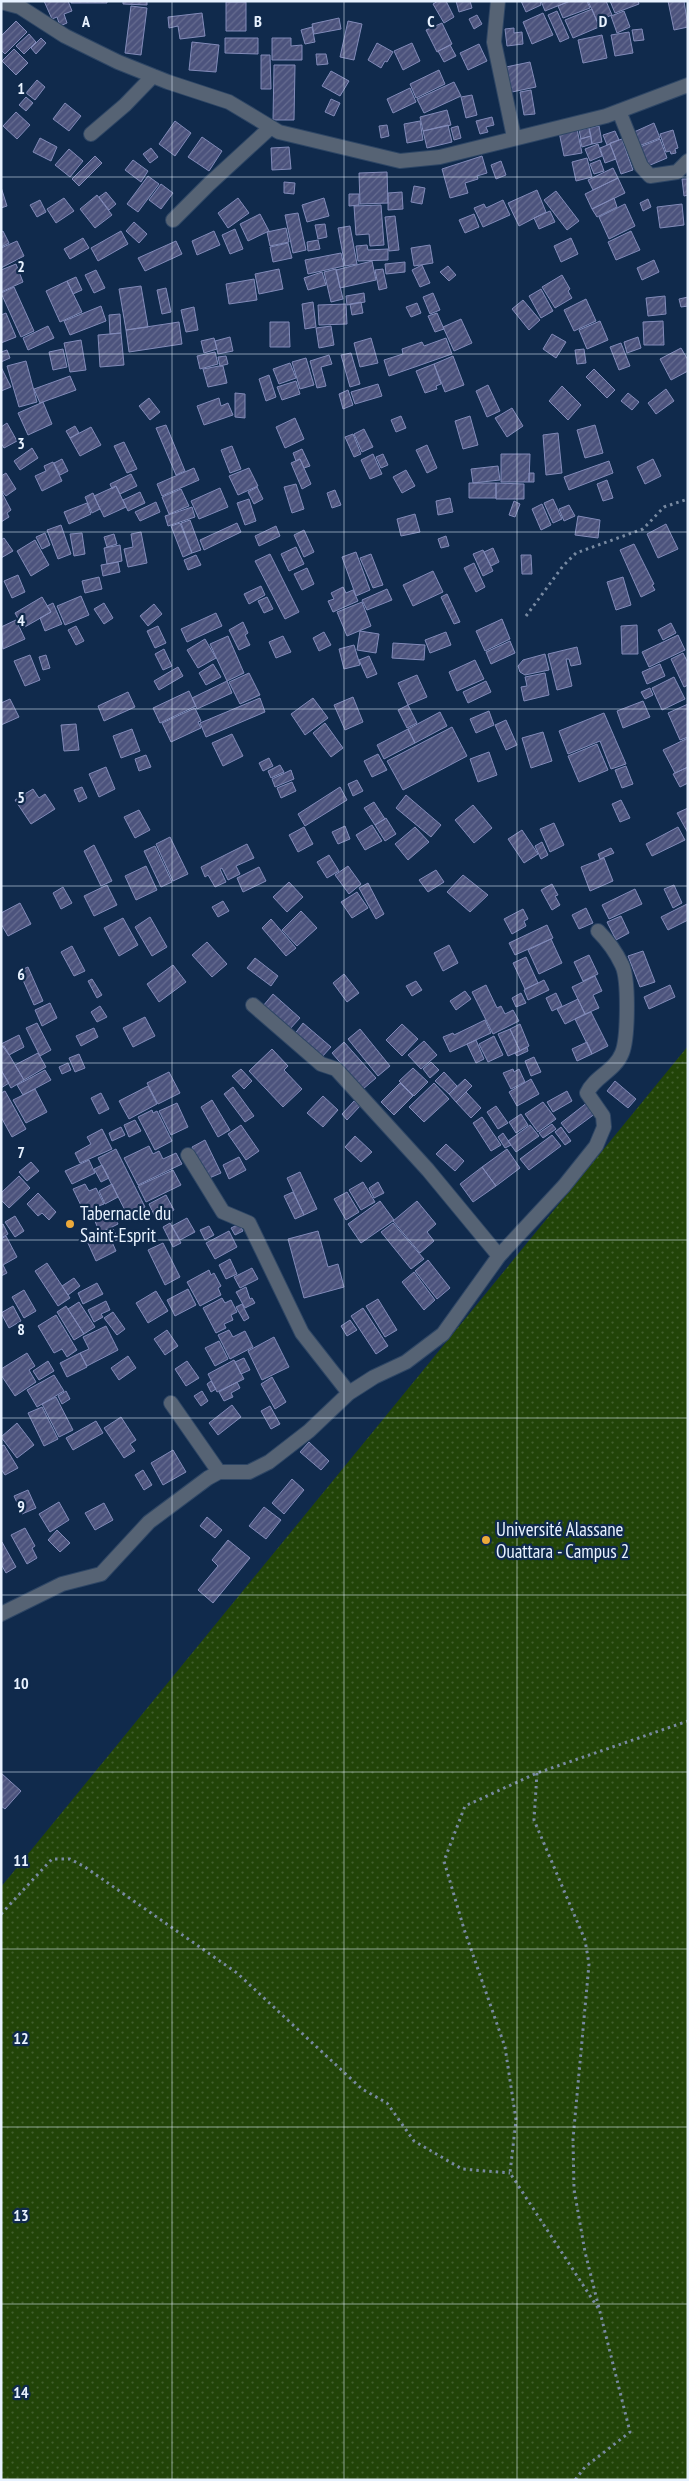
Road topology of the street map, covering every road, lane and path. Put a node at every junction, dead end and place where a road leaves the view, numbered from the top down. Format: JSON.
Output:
{"nodes":[{"id":1,"x":498,"y":1,"type":"edge"},
{"id":2,"x":1,"y":2,"type":"edge"},
{"id":3,"x":153,"y":76,"type":"junction"},
{"id":4,"x":688,"y":85,"type":"edge"},
{"id":5,"x":619,"y":111,"type":"junction"},
{"id":6,"x":271,"y":127,"type":"junction"},
{"id":7,"x":91,"y":134,"type":"dead end"},
{"id":8,"x":514,"y":137,"type":"junction"},
{"id":9,"x":688,"y":161,"type":"edge"},
{"id":10,"x":173,"y":220,"type":"dead end"},
{"id":11,"x":688,"y":499,"type":"edge"},
{"id":12,"x":526,"y":616,"type":"dead end"},
{"id":13,"x":598,"y":931,"type":"dead end"},
{"id":14,"x":253,"y":1005,"type":"dead end"},
{"id":15,"x":188,"y":1155,"type":"dead end"},
{"id":16,"x":499,"y":1256,"type":"junction"},
{"id":17,"x":349,"y":1393,"type":"junction"},
{"id":18,"x":171,"y":1403,"type":"dead end"},
{"id":19,"x":219,"y":1472,"type":"junction"},
{"id":20,"x":1,"y":1614,"type":"edge"},
{"id":21,"x":688,"y":1721,"type":"edge"},
{"id":22,"x":537,"y":1773,"type":"junction"},
{"id":23,"x":1,"y":1914,"type":"edge"},
{"id":24,"x":510,"y":2173,"type":"junction"},
{"id":25,"x":598,"y":2308,"type":"junction"},
{"id":26,"x":575,"y":2480,"type":"edge"}],
"edges":[{"from":1,"to":8,"type":"street"},
{"from":2,"to":3,"type":"street"},
{"from":3,"to":6,"type":"street"},
{"from":3,"to":7,"type":"street"},
{"from":4,"to":5,"type":"street"},
{"from":5,"to":8,"type":"street"},
{"from":5,"to":9,"type":"street"},
{"from":6,"to":8,"type":"street"},
{"from":6,"to":10,"type":"street"},
{"from":11,"to":12,"type":"path"},
{"from":13,"to":16,"type":"street"},
{"from":14,"to":16,"type":"street"},
{"from":15,"to":17,"type":"street"},
{"from":16,"to":17,"type":"street"},
{"from":17,"to":19,"type":"street"},
{"from":18,"to":19,"type":"street"},
{"from":19,"to":20,"type":"street"},
{"from":21,"to":22,"type":"path"},
{"from":22,"to":24,"type":"path"},
{"from":22,"to":25,"type":"path"},
{"from":23,"to":24,"type":"path"},
{"from":24,"to":25,"type":"path"},
{"from":25,"to":26,"type":"path"}]}
